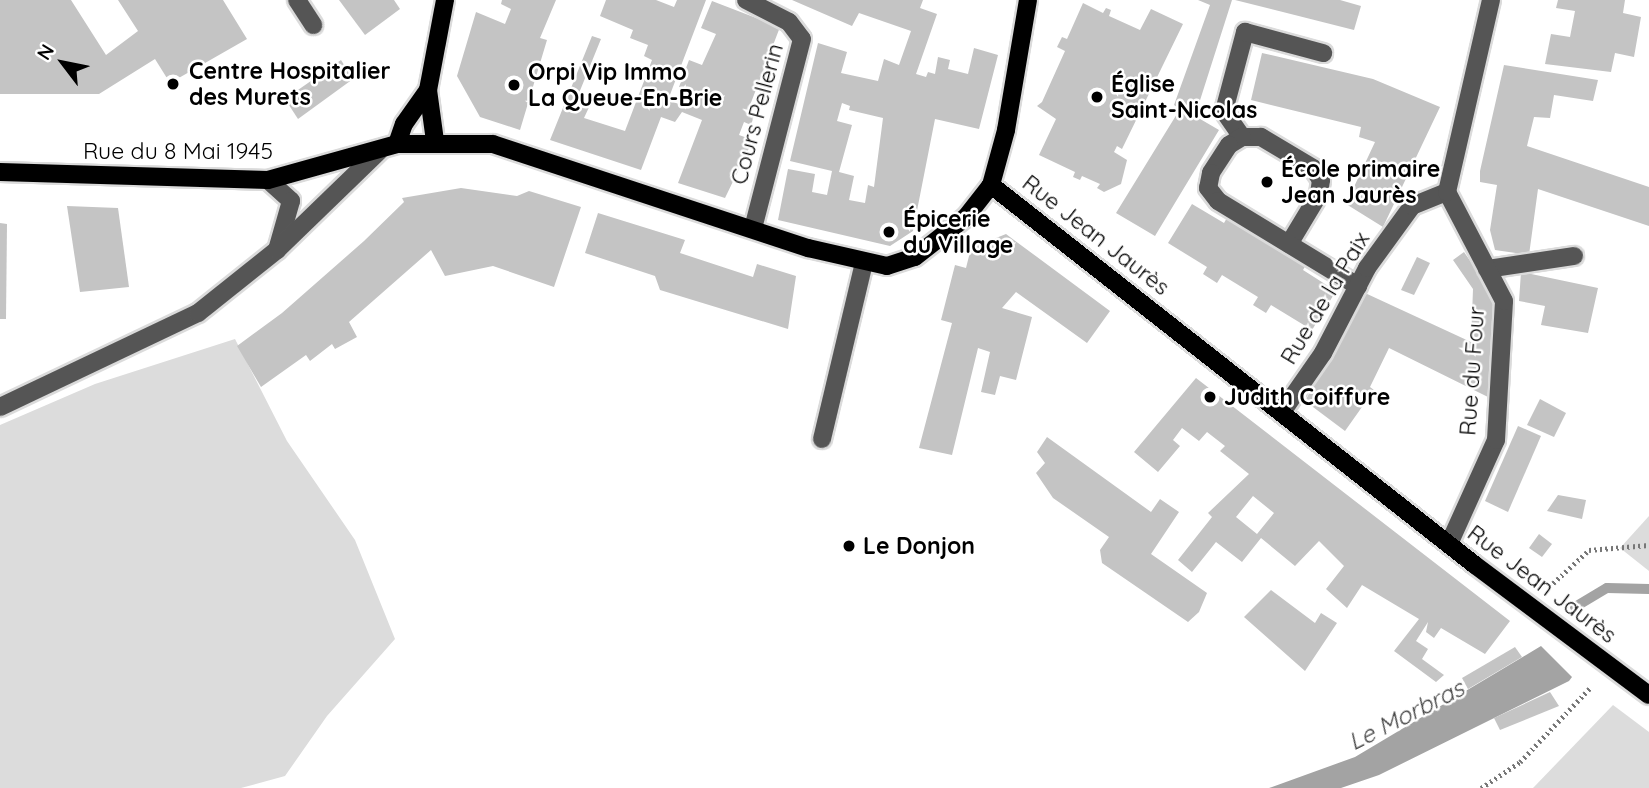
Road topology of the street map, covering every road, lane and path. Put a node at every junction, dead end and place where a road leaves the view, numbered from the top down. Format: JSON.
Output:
{"nodes":[{"id":1,"x":297,"y":0,"type":"edge"},
{"id":2,"x":445,"y":0,"type":"edge"},
{"id":3,"x":746,"y":0,"type":"edge"},
{"id":4,"x":1028,"y":0,"type":"edge"},
{"id":5,"x":1491,"y":0,"type":"edge"},
{"id":6,"x":313,"y":25,"type":"dead end"},
{"id":7,"x":1323,"y":53,"type":"dead end"},
{"id":8,"x":428,"y":90,"type":"junction"},
{"id":9,"x":1242,"y":137,"type":"junction"},
{"id":10,"x":435,"y":141,"type":"junction"},
{"id":11,"x":397,"y":144,"type":"junction"},
{"id":12,"x":379,"y":151,"type":"junction"},
{"id":13,"x":0,"y":173,"type":"edge"},
{"id":14,"x":268,"y":180,"type":"junction"},
{"id":15,"x":991,"y":185,"type":"junction"},
{"id":16,"x":1447,"y":192,"type":"junction"},
{"id":17,"x":752,"y":228,"type":"junction"},
{"id":18,"x":1289,"y":244,"type":"junction"},
{"id":19,"x":277,"y":250,"type":"junction"},
{"id":20,"x":1574,"y":256,"type":"dead end"},
{"id":21,"x":864,"y":263,"type":"junction"},
{"id":22,"x":1487,"y":269,"type":"junction"},
{"id":23,"x":1358,"y":286,"type":"junction"},
{"id":24,"x":0,"y":407,"type":"edge"},
{"id":25,"x":1282,"y":412,"type":"junction"},
{"id":26,"x":822,"y":439,"type":"dead end"},
{"id":27,"x":1449,"y":544,"type":"junction"},
{"id":28,"x":1649,"y":545,"type":"edge"},
{"id":29,"x":1559,"y":575,"type":"dead end"},
{"id":30,"x":1610,"y":665,"type":"junction"},
{"id":31,"x":1649,"y":695,"type":"edge"},
{"id":32,"x":1481,"y":788,"type":"edge"}],
"edges":[{"from":1,"to":6,"type":"street"},
{"from":2,"to":8,"type":"main road"},
{"from":3,"to":17,"type":"street","name":"Cours Pellerin"},
{"from":4,"to":15,"type":"main road"},
{"from":5,"to":16,"type":"street"},
{"from":7,"to":9,"type":"street"},
{"from":8,"to":10,"type":"main road"},
{"from":8,"to":11,"type":"main road"},
{"from":9,"to":18,"type":"street"},
{"from":9,"to":18,"type":"street"},
{"from":10,"to":11,"type":"main road","name":"Rue du 8 Mai 1945"},
{"from":10,"to":17,"type":"main road","name":"Rue Jean Jaurès"},
{"from":11,"to":12,"type":"main road","name":"Rue du 8 Mai 1945"},
{"from":12,"to":14,"type":"main road","name":"Rue du 8 Mai 1945"},
{"from":12,"to":19,"type":"street"},
{"from":13,"to":14,"type":"main road","name":"Rue du 8 Mai 1945"},
{"from":14,"to":19,"type":"street"},
{"from":15,"to":21,"type":"main road","name":"Rue Jean Jaurès"},
{"from":15,"to":25,"type":"main road","name":"Rue Jean Jaurès"},
{"from":16,"to":22,"type":"street","name":"Rue du Four"},
{"from":16,"to":23,"type":"street","name":"Rue de la Paix"},
{"from":17,"to":21,"type":"main road","name":"Rue Jean Jaurès"},
{"from":18,"to":23,"type":"street"},
{"from":19,"to":24,"type":"street"},
{"from":20,"to":22,"type":"street"},
{"from":21,"to":26,"type":"street"},
{"from":22,"to":27,"type":"street","name":"Rue du Four"},
{"from":23,"to":25,"type":"street","name":"Rue de la Paix"},
{"from":25,"to":27,"type":"main road","name":"Rue Jean Jaurès"},
{"from":27,"to":30,"type":"main road","name":"Rue Jean Jaurès"},
{"from":28,"to":29,"type":"path"},
{"from":30,"to":31,"type":"main road","name":"Rue Jean Jaurès"},
{"from":30,"to":32,"type":"path"}]}
